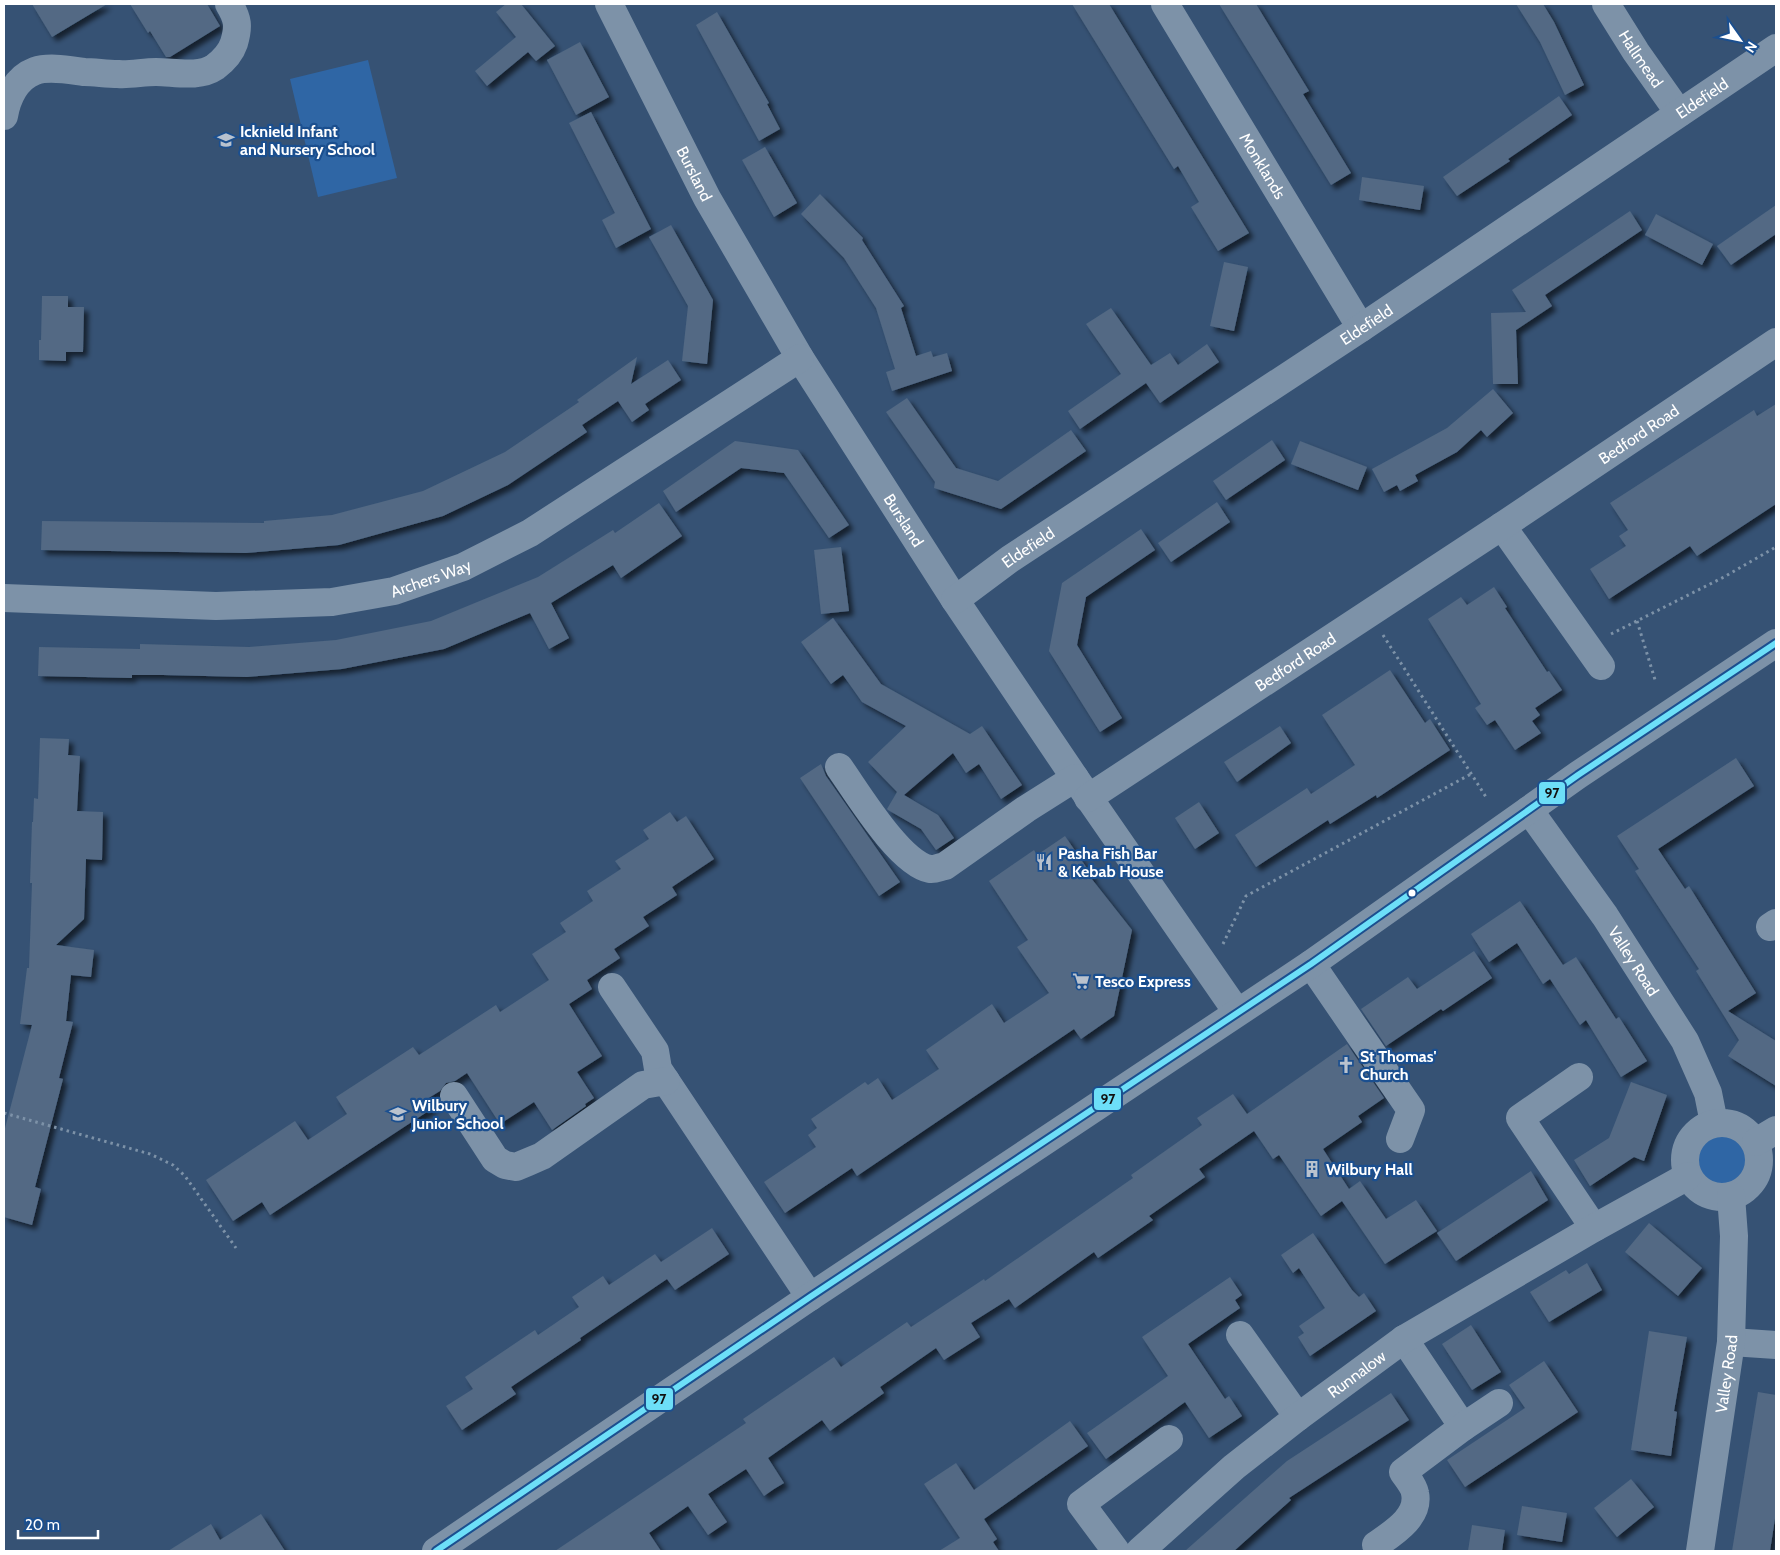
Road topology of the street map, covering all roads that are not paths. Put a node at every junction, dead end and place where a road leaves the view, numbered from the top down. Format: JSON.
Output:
{"nodes":[{"id":1,"x":229,"y":4,"type":"edge"},
{"id":2,"x":610,"y":4,"type":"edge"},
{"id":3,"x":1165,"y":4,"type":"edge"},
{"id":4,"x":1606,"y":4,"type":"edge"},
{"id":5,"x":1776,"y":48,"type":"edge"},
{"id":6,"x":1678,"y":113,"type":"junction"},
{"id":7,"x":4,"y":116,"type":"edge"},
{"id":8,"x":1361,"y":328,"type":"junction"},
{"id":9,"x":1776,"y":342,"type":"edge"},
{"id":10,"x":800,"y":358,"type":"junction"},
{"id":11,"x":1502,"y":526,"type":"junction"},
{"id":12,"x":4,"y":598,"type":"edge"},
{"id":13,"x":955,"y":600,"type":"junction"},
{"id":14,"x":1776,"y":643,"type":"edge"},
{"id":15,"x":1594,"y":656,"type":"road end"},
{"id":16,"x":839,"y":767,"type":"dead end"},
{"id":17,"x":1081,"y":788,"type":"junction"},
{"id":18,"x":1529,"y":810,"type":"junction"},
{"id":19,"x":1311,"y":964,"type":"junction"},
{"id":20,"x":612,"y":987,"type":"dead end"},
{"id":21,"x":1237,"y":1012,"type":"junction"},
{"id":22,"x":1579,"y":1077,"type":"dead end"},
{"id":23,"x":666,"y":1081,"type":"junction"},
{"id":24,"x":454,"y":1096,"type":"dead end"},
{"id":25,"x":1714,"y":1123,"type":"junction"},
{"id":26,"x":1766,"y":1136,"type":"edge"},
{"id":27,"x":1400,"y":1139,"type":"dead end"},
{"id":28,"x":1688,"y":1176,"type":"junction"},
{"id":29,"x":1731,"y":1196,"type":"junction"},
{"id":30,"x":1594,"y":1228,"type":"junction"},
{"id":31,"x":810,"y":1297,"type":"junction"},
{"id":32,"x":1240,"y":1335,"type":"dead end"},
{"id":33,"x":1404,"y":1340,"type":"junction"},
{"id":34,"x":1730,"y":1342,"type":"junction"},
{"id":35,"x":1776,"y":1345,"type":"edge"},
{"id":36,"x":1499,"y":1403,"type":"dead end"},
{"id":37,"x":1298,"y":1417,"type":"junction"},
{"id":38,"x":1463,"y":1427,"type":"junction"},
{"id":39,"x":1170,"y":1439,"type":"dead end"},
{"id":40,"x":1376,"y":1545,"type":"dead end"},
{"id":41,"x":436,"y":1551,"type":"edge"},
{"id":42,"x":1116,"y":1551,"type":"edge"},
{"id":43,"x":1140,"y":1551,"type":"edge"},
{"id":44,"x":1700,"y":1551,"type":"edge"}],
"edges":[{"from":1,"to":7,"type":"street"},
{"from":2,"to":10,"type":"street","name":"Bursland"},
{"from":3,"to":8,"type":"street","name":"Monklands"},
{"from":4,"to":6,"type":"street","name":"Hallmead"},
{"from":5,"to":6,"type":"street","name":"Eldefield"},
{"from":6,"to":8,"type":"street","name":"Eldefield"},
{"from":8,"to":13,"type":"street","name":"Eldefield"},
{"from":9,"to":11,"type":"street","name":"Bedford Road"},
{"from":10,"to":12,"type":"street","name":"Archers Way"},
{"from":10,"to":13,"type":"street","name":"Bursland"},
{"from":11,"to":15,"type":"street"},
{"from":11,"to":17,"type":"street","name":"Bedford Road"},
{"from":13,"to":17,"type":"street","name":"Bursland"},
{"from":14,"to":18,"type":"street"},
{"from":16,"to":17,"type":"street","name":"Bedford Road"},
{"from":17,"to":21,"type":"street","name":"Bursland"},
{"from":18,"to":19,"type":"street"},
{"from":18,"to":25,"type":"street","name":"Valley Road"},
{"from":19,"to":21,"type":"street"},
{"from":19,"to":27,"type":"street"},
{"from":20,"to":23,"type":"street"},
{"from":21,"to":31,"type":"street"},
{"from":22,"to":30,"type":"street"},
{"from":23,"to":24,"type":"street"},
{"from":23,"to":31,"type":"street"},
{"from":25,"to":26,"type":"street"},
{"from":25,"to":28,"type":"street"},
{"from":26,"to":29,"type":"street"},
{"from":28,"to":29,"type":"street"},
{"from":28,"to":30,"type":"street","name":"Runnalow"},
{"from":29,"to":34,"type":"street","name":"Valley Road"},
{"from":30,"to":33,"type":"street","name":"Runnalow"},
{"from":31,"to":41,"type":"street"},
{"from":32,"to":37,"type":"street"},
{"from":33,"to":37,"type":"street","name":"Runnalow"},
{"from":33,"to":38,"type":"street"},
{"from":34,"to":35,"type":"street"},
{"from":34,"to":44,"type":"street","name":"Valley Road"},
{"from":36,"to":38,"type":"street"},
{"from":37,"to":43,"type":"street","name":"Runnalow"},
{"from":38,"to":40,"type":"street"},
{"from":39,"to":42,"type":"street"}]}
